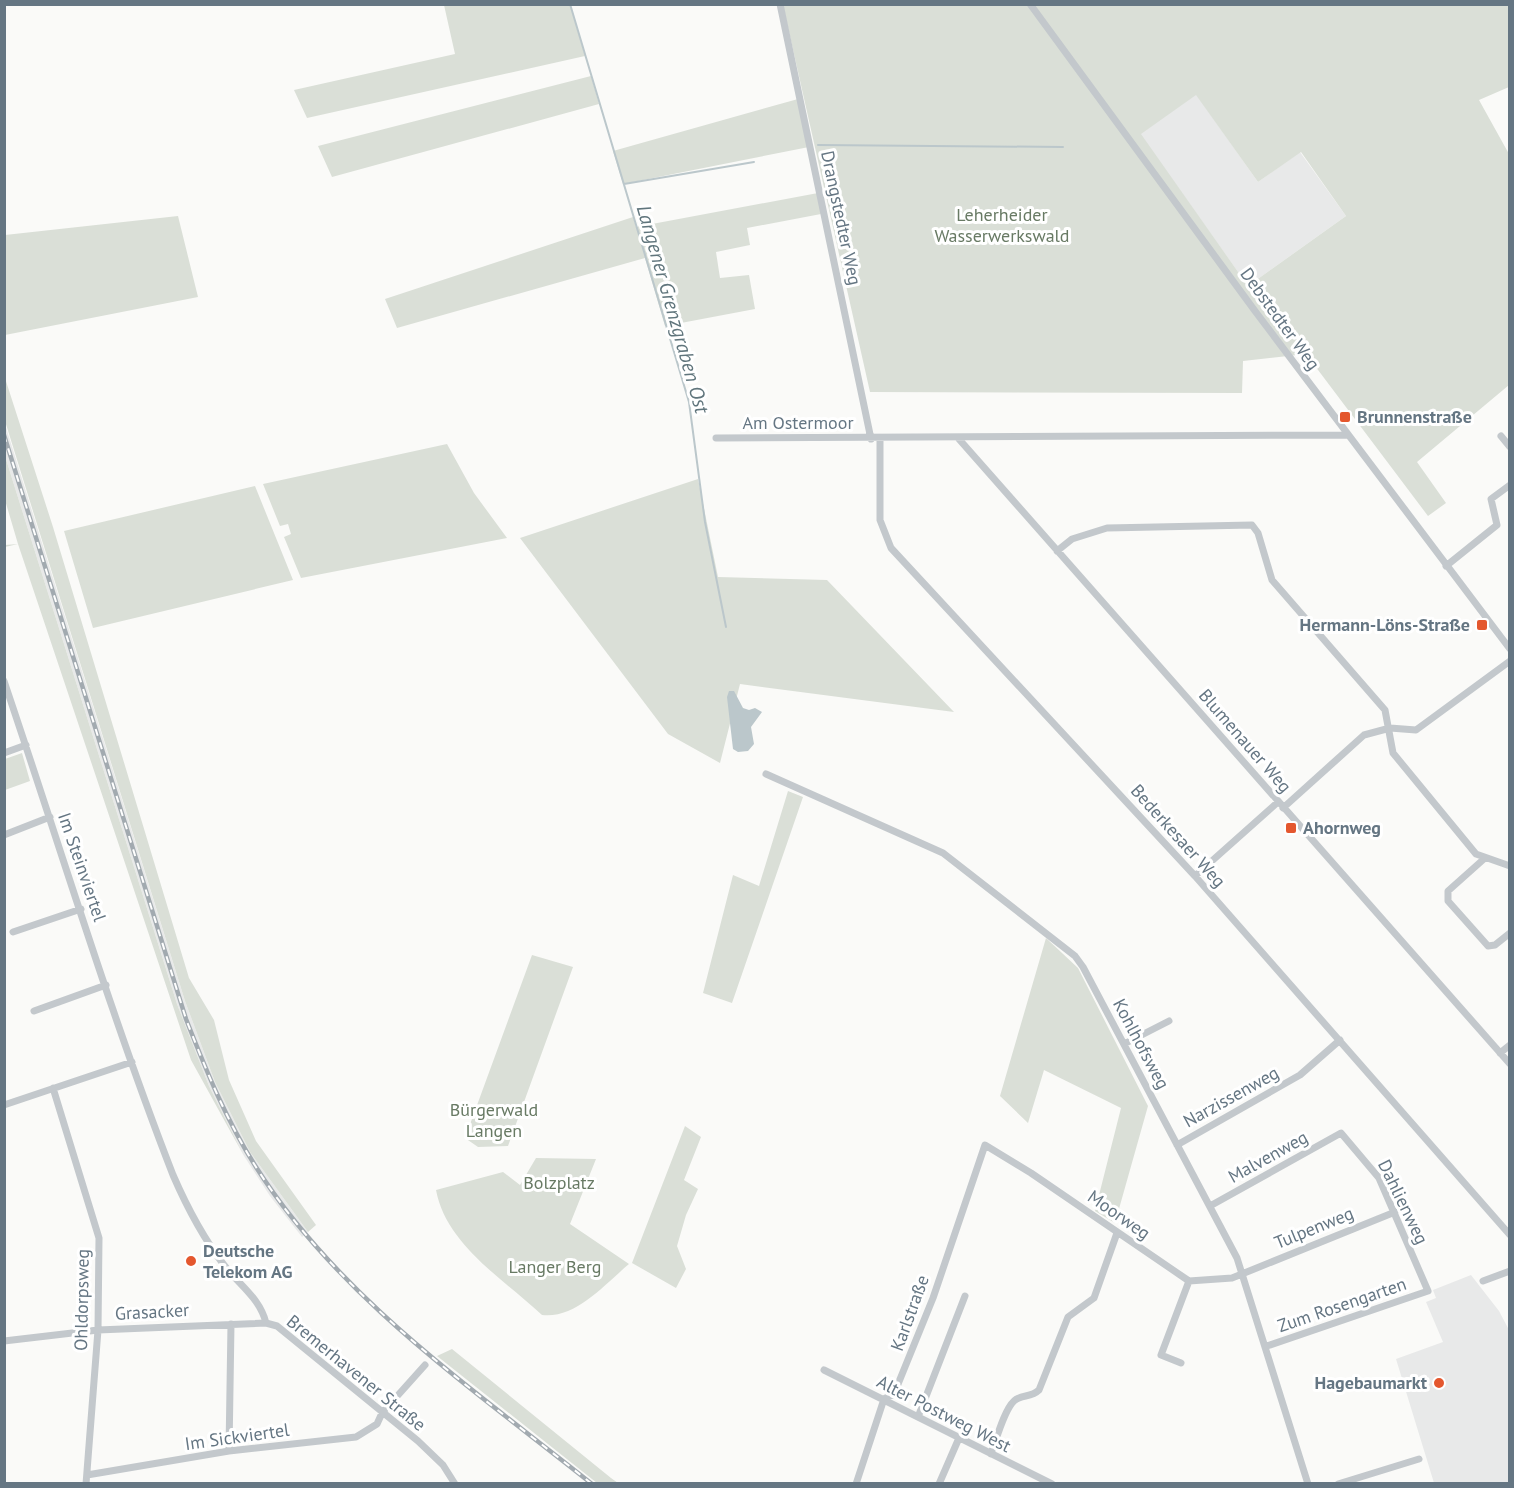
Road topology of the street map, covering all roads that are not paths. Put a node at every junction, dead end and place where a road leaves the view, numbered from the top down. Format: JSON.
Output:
{"nodes":[{"id":1,"x":780,"y":4,"type":"edge"},
{"id":2,"x":1030,"y":4,"type":"edge"},
{"id":3,"x":1347,"y":435,"type":"junction"},
{"id":4,"x":1501,"y":436,"type":"dead end"},
{"id":5,"x":716,"y":438,"type":"dead end"},
{"id":6,"x":958,"y":438,"type":"junction"},
{"id":7,"x":871,"y":439,"type":"junction"},
{"id":8,"x":880,"y":439,"type":"junction"},
{"id":9,"x":1509,"y":447,"type":"edge"},
{"id":10,"x":1509,"y":484,"type":"edge"},
{"id":11,"x":1057,"y":551,"type":"junction"},
{"id":12,"x":1446,"y":566,"type":"junction"},
{"id":13,"x":1507,"y":640,"type":"edge"},
{"id":14,"x":1509,"y":649,"type":"edge"},
{"id":15,"x":1509,"y":661,"type":"edge"},
{"id":16,"x":5,"y":682,"type":"edge"},
{"id":17,"x":1390,"y":728,"type":"junction"},
{"id":18,"x":26,"y":745,"type":"junction"},
{"id":19,"x":4,"y":753,"type":"edge"},
{"id":20,"x":766,"y":774,"type":"dead end"},
{"id":21,"x":1281,"y":805,"type":"junction"},
{"id":22,"x":50,"y":817,"type":"junction"},
{"id":23,"x":4,"y":835,"type":"edge"},
{"id":24,"x":1485,"y":858,"type":"junction"},
{"id":25,"x":1509,"y":866,"type":"edge"},
{"id":26,"x":1195,"y":876,"type":"junction"},
{"id":27,"x":81,"y":909,"type":"junction"},
{"id":28,"x":13,"y":932,"type":"dead end"},
{"id":29,"x":1509,"y":933,"type":"edge"},
{"id":30,"x":106,"y":985,"type":"junction"},
{"id":31,"x":34,"y":1011,"type":"dead end"},
{"id":32,"x":1169,"y":1021,"type":"dead end"},
{"id":33,"x":1340,"y":1041,"type":"junction"},
{"id":34,"x":1124,"y":1044,"type":"junction"},
{"id":35,"x":1509,"y":1045,"type":"edge"},
{"id":36,"x":1500,"y":1053,"type":"junction"},
{"id":37,"x":132,"y":1062,"type":"junction"},
{"id":38,"x":1509,"y":1064,"type":"edge"},
{"id":39,"x":53,"y":1088,"type":"junction"},
{"id":40,"x":4,"y":1105,"type":"edge"},
{"id":41,"x":1341,"y":1133,"type":"joint"},
{"id":42,"x":985,"y":1145,"type":"joint"},
{"id":43,"x":1177,"y":1145,"type":"junction"},
{"id":44,"x":1210,"y":1206,"type":"junction"},
{"id":45,"x":1395,"y":1212,"type":"junction"},
{"id":46,"x":1117,"y":1233,"type":"junction"},
{"id":47,"x":1509,"y":1235,"type":"edge"},
{"id":48,"x":1509,"y":1271,"type":"edge"},
{"id":49,"x":1244,"y":1273,"type":"junction"},
{"id":50,"x":1189,"y":1281,"type":"junction"},
{"id":51,"x":1483,"y":1281,"type":"dead end"},
{"id":52,"x":1428,"y":1291,"type":"joint"},
{"id":53,"x":965,"y":1296,"type":"dead end"},
{"id":54,"x":266,"y":1323,"type":"junction"},
{"id":55,"x":231,"y":1324,"type":"junction"},
{"id":56,"x":98,"y":1330,"type":"junction"},
{"id":57,"x":4,"y":1341,"type":"edge"},
{"id":58,"x":1267,"y":1346,"type":"junction"},
{"id":59,"x":1180,"y":1363,"type":"dead end"},
{"id":60,"x":425,"y":1365,"type":"dead end"},
{"id":61,"x":824,"y":1370,"type":"dead end"},
{"id":62,"x":884,"y":1399,"type":"junction"},
{"id":63,"x":382,"y":1413,"type":"junction"},
{"id":64,"x":918,"y":1417,"type":"junction"},
{"id":65,"x":959,"y":1438,"type":"junction"},
{"id":66,"x":229,"y":1451,"type":"junction"},
{"id":67,"x":991,"y":1455,"type":"junction"},
{"id":68,"x":1419,"y":1459,"type":"dead end"},
{"id":69,"x":86,"y":1479,"type":"edge"},
{"id":70,"x":454,"y":1484,"type":"edge"},
{"id":71,"x":856,"y":1484,"type":"edge"},
{"id":72,"x":939,"y":1484,"type":"edge"},
{"id":73,"x":1052,"y":1484,"type":"edge"},
{"id":74,"x":1308,"y":1484,"type":"edge"},
{"id":75,"x":1338,"y":1484,"type":"edge"}],
"edges":[{"from":1,"to":7,"type":"street","name":"Drangstedter Weg"},
{"from":2,"to":3,"type":"street","name":"Debstedter Weg"},
{"from":3,"to":6,"type":"street"},
{"from":3,"to":12,"type":"street","name":"Debstedter Weg"},
{"from":4,"to":9,"type":"street"},
{"from":5,"to":7,"type":"street","name":"Am Ostermoor"},
{"from":6,"to":8,"type":"street"},
{"from":6,"to":11,"type":"street","name":"Blumenauer Weg"},
{"from":7,"to":8,"type":"street","name":"Am Ostermoor"},
{"from":8,"to":26,"type":"street","name":"Bederkesaer Weg"},
{"from":10,"to":12,"type":"street"},
{"from":11,"to":17,"type":"street"},
{"from":11,"to":21,"type":"street","name":"Blumenauer Weg"},
{"from":12,"to":13,"type":"street","name":"Debstedter Weg"},
{"from":13,"to":14,"type":"street","name":"Debstedter Weg"},
{"from":15,"to":17,"type":"street"},
{"from":16,"to":18,"type":"street","name":"Im Steinviertel"},
{"from":17,"to":21,"type":"street"},
{"from":17,"to":24,"type":"street"},
{"from":18,"to":19,"type":"street"},
{"from":18,"to":22,"type":"street","name":"Im Steinviertel"},
{"from":20,"to":34,"type":"street","name":"Kohlhofsweg"},
{"from":21,"to":26,"type":"street"},
{"from":21,"to":36,"type":"street","name":"Blumenauer Weg"},
{"from":22,"to":23,"type":"street"},
{"from":22,"to":27,"type":"street","name":"Im Steinviertel"},
{"from":24,"to":25,"type":"street"},
{"from":24,"to":29,"type":"street"},
{"from":26,"to":33,"type":"street","name":"Bederkesaer Weg"},
{"from":27,"to":28,"type":"street"},
{"from":27,"to":30,"type":"street","name":"Im Steinviertel"},
{"from":30,"to":31,"type":"street"},
{"from":30,"to":37,"type":"street","name":"Im Steinviertel"},
{"from":32,"to":34,"type":"street"},
{"from":33,"to":43,"type":"street","name":"Narzissenweg"},
{"from":33,"to":47,"type":"street","name":"Bederkesaer Weg"},
{"from":34,"to":43,"type":"street","name":"Kohlhofsweg"},
{"from":35,"to":36,"type":"street"},
{"from":36,"to":38,"type":"street","name":"Blumenauer Weg"},
{"from":37,"to":39,"type":"street"},
{"from":37,"to":54,"type":"street","name":"Bremerhavener Straße"},
{"from":39,"to":40,"type":"street"},
{"from":39,"to":56,"type":"street","name":"Ohldorpsweg"},
{"from":41,"to":44,"type":"street","name":"Malvenweg"},
{"from":41,"to":45,"type":"street","name":"Dahlienweg"},
{"from":42,"to":46,"type":"street","name":"Moorweg"},
{"from":42,"to":62,"type":"street","name":"Karlstraße"},
{"from":43,"to":44,"type":"street","name":"Kohlhofsweg"},
{"from":44,"to":49,"type":"street","name":"Kohlhofsweg"},
{"from":45,"to":49,"type":"street","name":"Tulpenweg"},
{"from":45,"to":52,"type":"street","name":"Dahlienweg"},
{"from":46,"to":50,"type":"street","name":"Moorweg"},
{"from":46,"to":67,"type":"street"},
{"from":48,"to":51,"type":"street"},
{"from":49,"to":50,"type":"street"},
{"from":49,"to":58,"type":"street","name":"Kohlhofsweg"},
{"from":50,"to":59,"type":"street"},
{"from":52,"to":58,"type":"street","name":"Zum Rosengarten"},
{"from":53,"to":64,"type":"street"},
{"from":54,"to":55,"type":"street","name":"Grasacker"},
{"from":54,"to":63,"type":"street","name":"Bremerhavener Straße"},
{"from":55,"to":56,"type":"street","name":"Grasacker"},
{"from":55,"to":66,"type":"street"},
{"from":56,"to":57,"type":"street","name":"Grasacker"},
{"from":56,"to":69,"type":"street","name":"Ohldorpsweg"},
{"from":58,"to":74,"type":"street","name":"Kohlhofsweg"},
{"from":60,"to":63,"type":"street","name":"Im Sickviertel"},
{"from":61,"to":62,"type":"street","name":"Alter Postweg West"},
{"from":62,"to":64,"type":"street","name":"Alter Postweg West"},
{"from":62,"to":71,"type":"street","name":"Karlstraße"},
{"from":63,"to":66,"type":"street","name":"Im Sickviertel"},
{"from":63,"to":70,"type":"street","name":"Bremerhavener Straße"},
{"from":64,"to":65,"type":"street","name":"Alter Postweg West"},
{"from":65,"to":67,"type":"street","name":"Alter Postweg West"},
{"from":65,"to":72,"type":"street"},
{"from":66,"to":69,"type":"street","name":"Im Sickviertel"},
{"from":67,"to":73,"type":"street","name":"Alter Postweg West"},
{"from":68,"to":75,"type":"street"}]}
